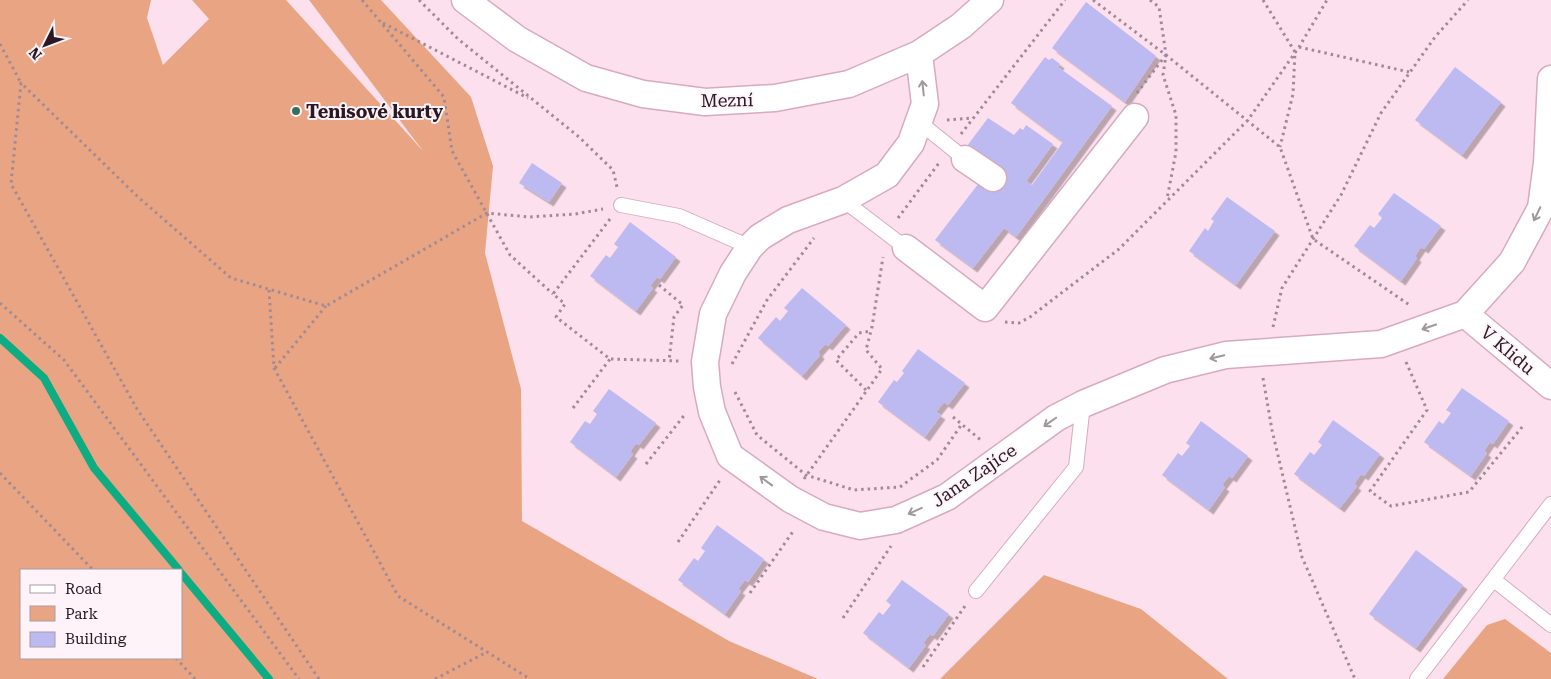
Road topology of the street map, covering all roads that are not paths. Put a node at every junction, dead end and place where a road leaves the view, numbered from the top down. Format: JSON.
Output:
{"nodes":[{"id":1,"x":465,"y":0,"type":"edge"},
{"id":2,"x":990,"y":0,"type":"edge"},
{"id":3,"x":919,"y":54,"type":"junction"},
{"id":4,"x":1551,"y":79,"type":"edge"},
{"id":5,"x":1135,"y":116,"type":"road end"},
{"id":6,"x":919,"y":122,"type":"junction"},
{"id":7,"x":958,"y":153,"type":"joint"},
{"id":8,"x":993,"y":178,"type":"dead end"},
{"id":9,"x":843,"y":200,"type":"junction"},
{"id":10,"x":620,"y":205,"type":"road end"},
{"id":11,"x":896,"y":240,"type":"joint"},
{"id":12,"x":750,"y":247,"type":"junction"},
{"id":13,"x":1466,"y":314,"type":"junction"},
{"id":14,"x":1551,"y":386,"type":"edge"},
{"id":15,"x":1084,"y":404,"type":"junction"},
{"id":16,"x":1551,"y":504,"type":"edge"},
{"id":17,"x":1494,"y":580,"type":"junction"},
{"id":18,"x":976,"y":590,"type":"road end"},
{"id":19,"x":1551,"y":625,"type":"edge"},
{"id":20,"x":1418,"y":679,"type":"edge"}],
"edges":[{"from":1,"to":3,"type":"street","name":"Mezní"},
{"from":2,"to":3,"type":"street","name":"Mezní"},
{"from":6,"to":3,"type":"street","name":"Jana Zajíce","one_way":true},
{"from":4,"to":13,"type":"street","name":"Jana Zajíce","one_way":true},
{"from":5,"to":11,"type":"street"},
{"from":6,"to":7,"type":"lane"},
{"from":6,"to":9,"type":"street","name":"Jana Zajíce"},
{"from":7,"to":8,"type":"street"},
{"from":9,"to":11,"type":"lane"},
{"from":9,"to":12,"type":"street","name":"Jana Zajíce"},
{"from":10,"to":12,"type":"lane"},
{"from":15,"to":12,"type":"street","name":"Jana Zajíce","one_way":true},
{"from":13,"to":14,"type":"street","name":"V Klidu"},
{"from":13,"to":15,"type":"street","name":"Jana Zajíce","one_way":true},
{"from":15,"to":18,"type":"lane"},
{"from":16,"to":17,"type":"lane"},
{"from":17,"to":19,"type":"lane"},
{"from":17,"to":20,"type":"lane"}]}
